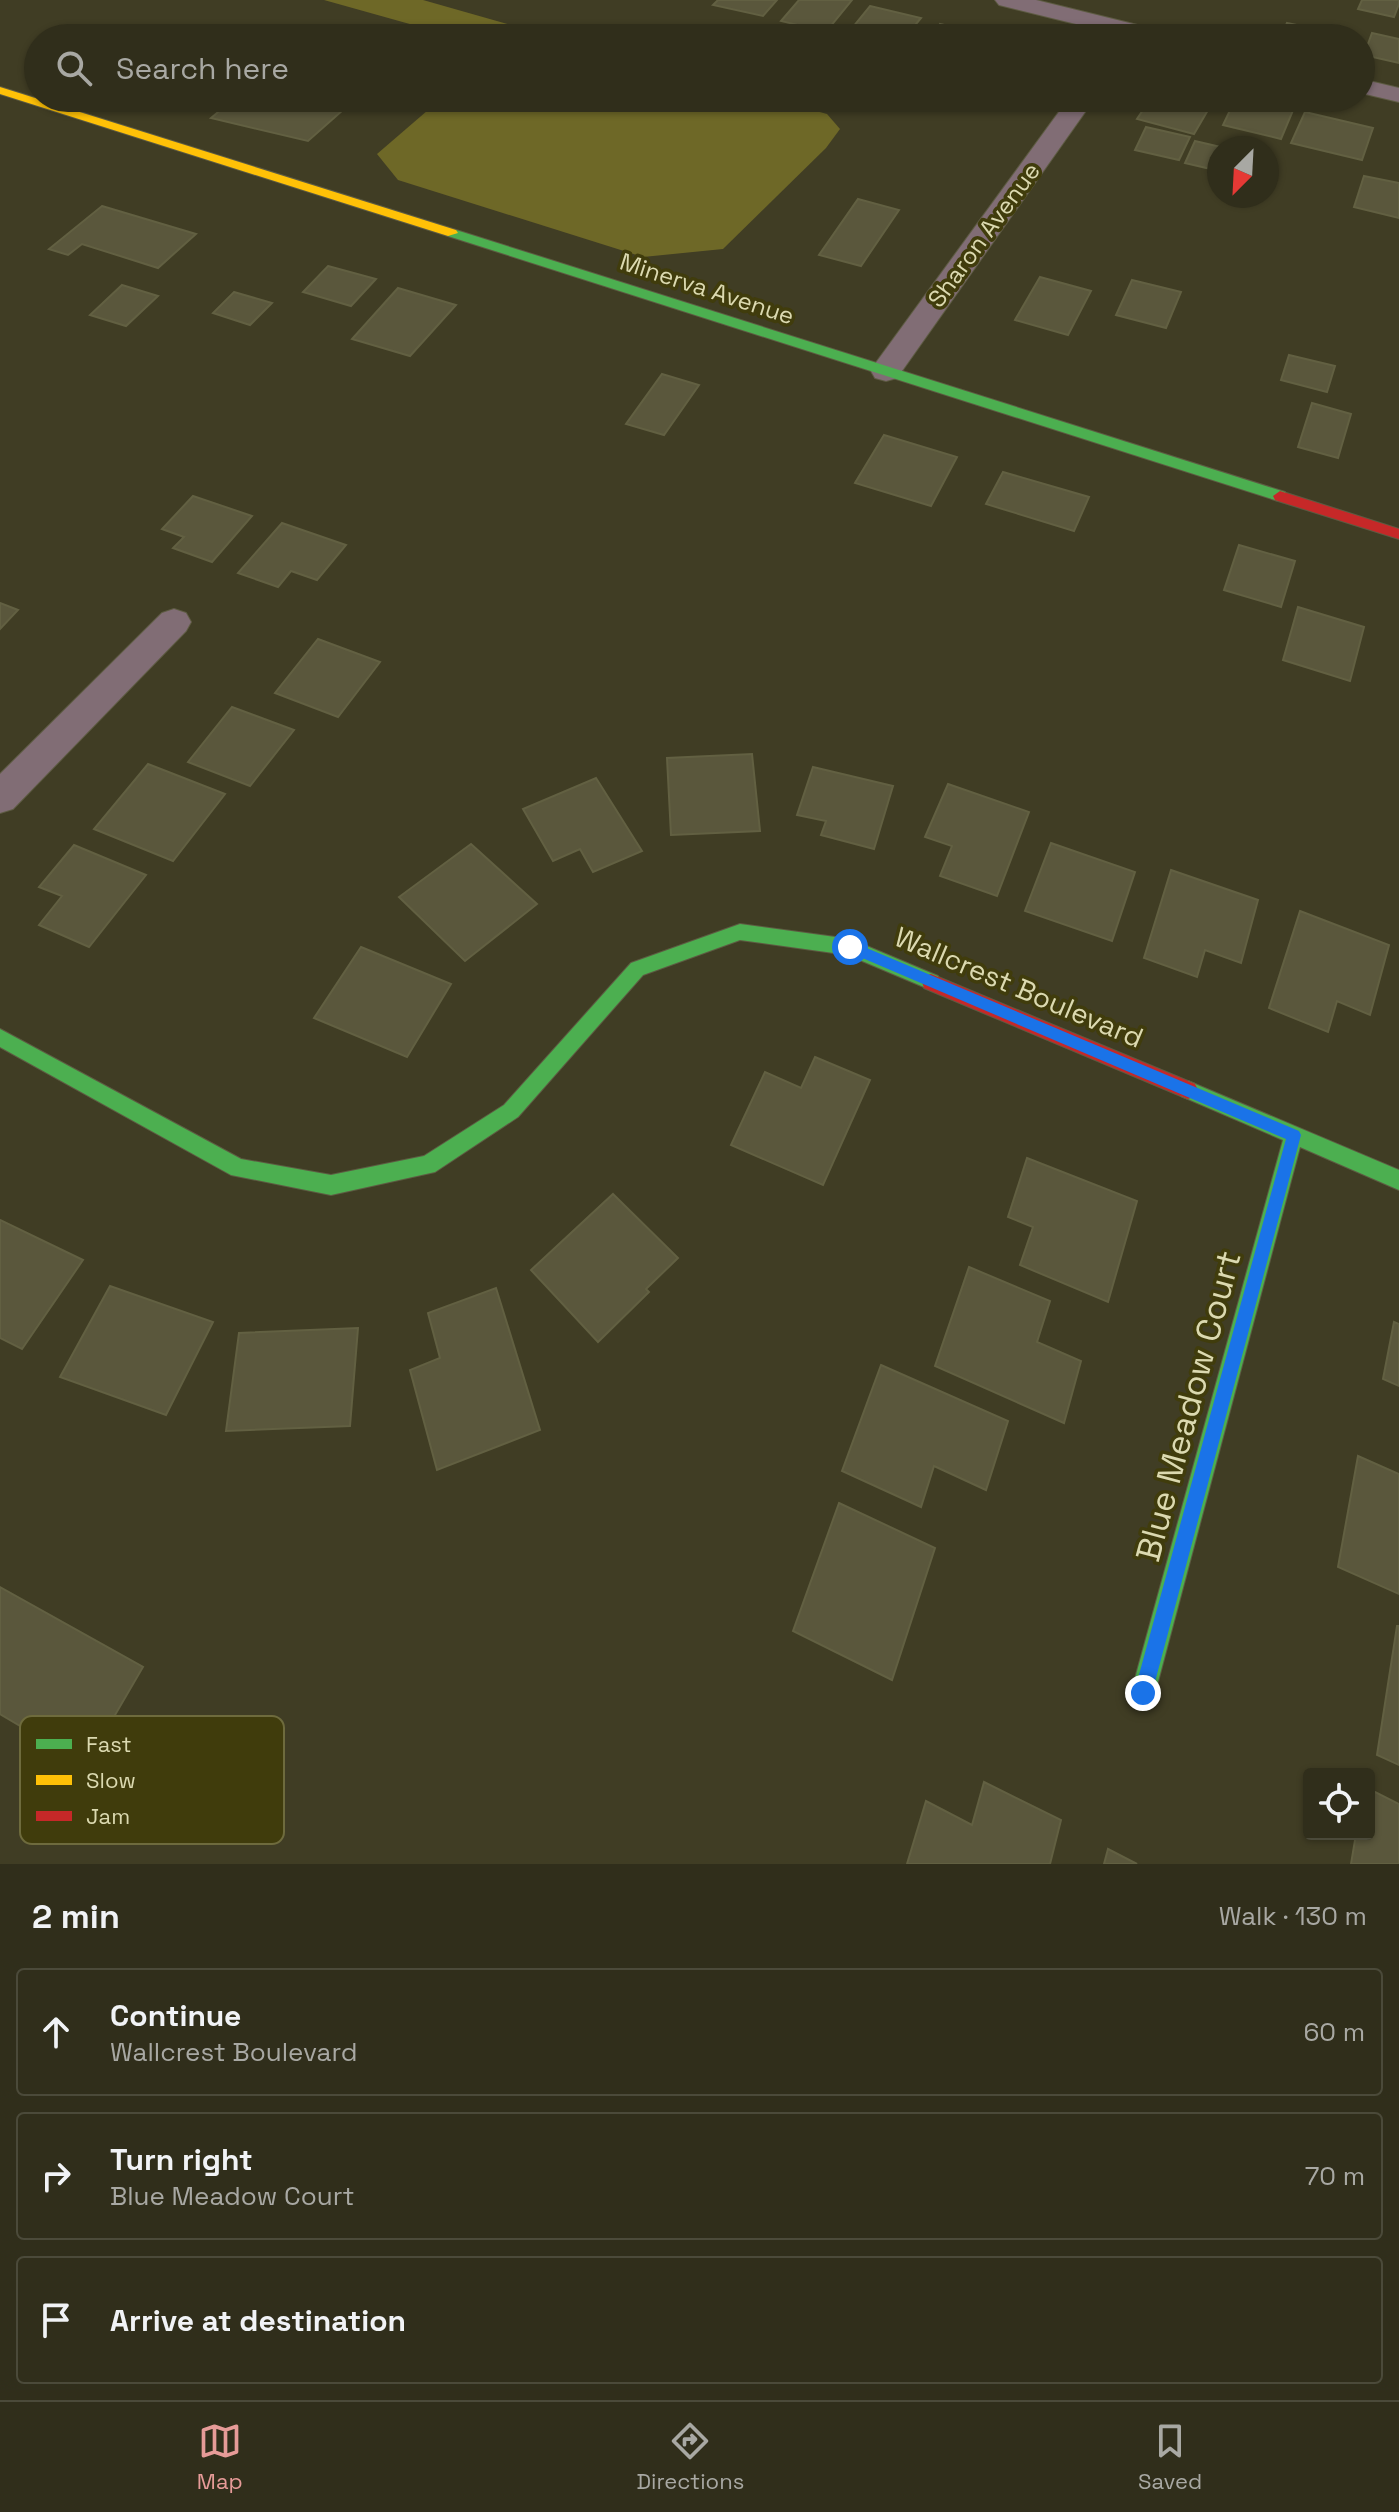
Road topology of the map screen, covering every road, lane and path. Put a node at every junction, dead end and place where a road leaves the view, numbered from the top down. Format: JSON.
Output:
{"nodes":[{"id":1,"x":1007,"y":0,"type":"edge"},
{"id":2,"x":1092,"y":24,"type":"edge"},
{"id":3,"x":1375,"y":89,"type":"edge"},
{"id":4,"x":0,"y":90,"type":"edge"},
{"id":5,"x":1399,"y":95,"type":"edge"},
{"id":6,"x":24,"y":98,"type":"edge"},
{"id":7,"x":69,"y":112,"type":"edge"},
{"id":8,"x":1072,"y":112,"type":"edge"},
{"id":9,"x":886,"y":371,"type":"junction"},
{"id":10,"x":1399,"y":534,"type":"edge"},
{"id":11,"x":174,"y":622,"type":"dead end"},
{"id":12,"x":0,"y":798,"type":"edge"},
{"id":13,"x":0,"y":1037,"type":"edge"},
{"id":14,"x":1294,"y":1135,"type":"junction"},
{"id":15,"x":1399,"y":1180,"type":"edge"},
{"id":16,"x":1143,"y":1693,"type":"dead end"}],
"edges":[{"from":1,"to":2,"type":"street"},
{"from":3,"to":5,"type":"street"},
{"from":4,"to":6,"type":"street","name":"Minerva Avenue"},
{"from":7,"to":9,"type":"street","name":"Minerva Avenue"},
{"from":8,"to":9,"type":"street","name":"Sharon Avenue"},
{"from":9,"to":10,"type":"street","name":"Minerva Avenue"},
{"from":11,"to":12,"type":"street"},
{"from":13,"to":14,"type":"street","name":"Wallcrest Boulevard"},
{"from":14,"to":15,"type":"street","name":"Wallcrest Boulevard"},
{"from":14,"to":16,"type":"street","name":"Blue Meadow Court"}]}
